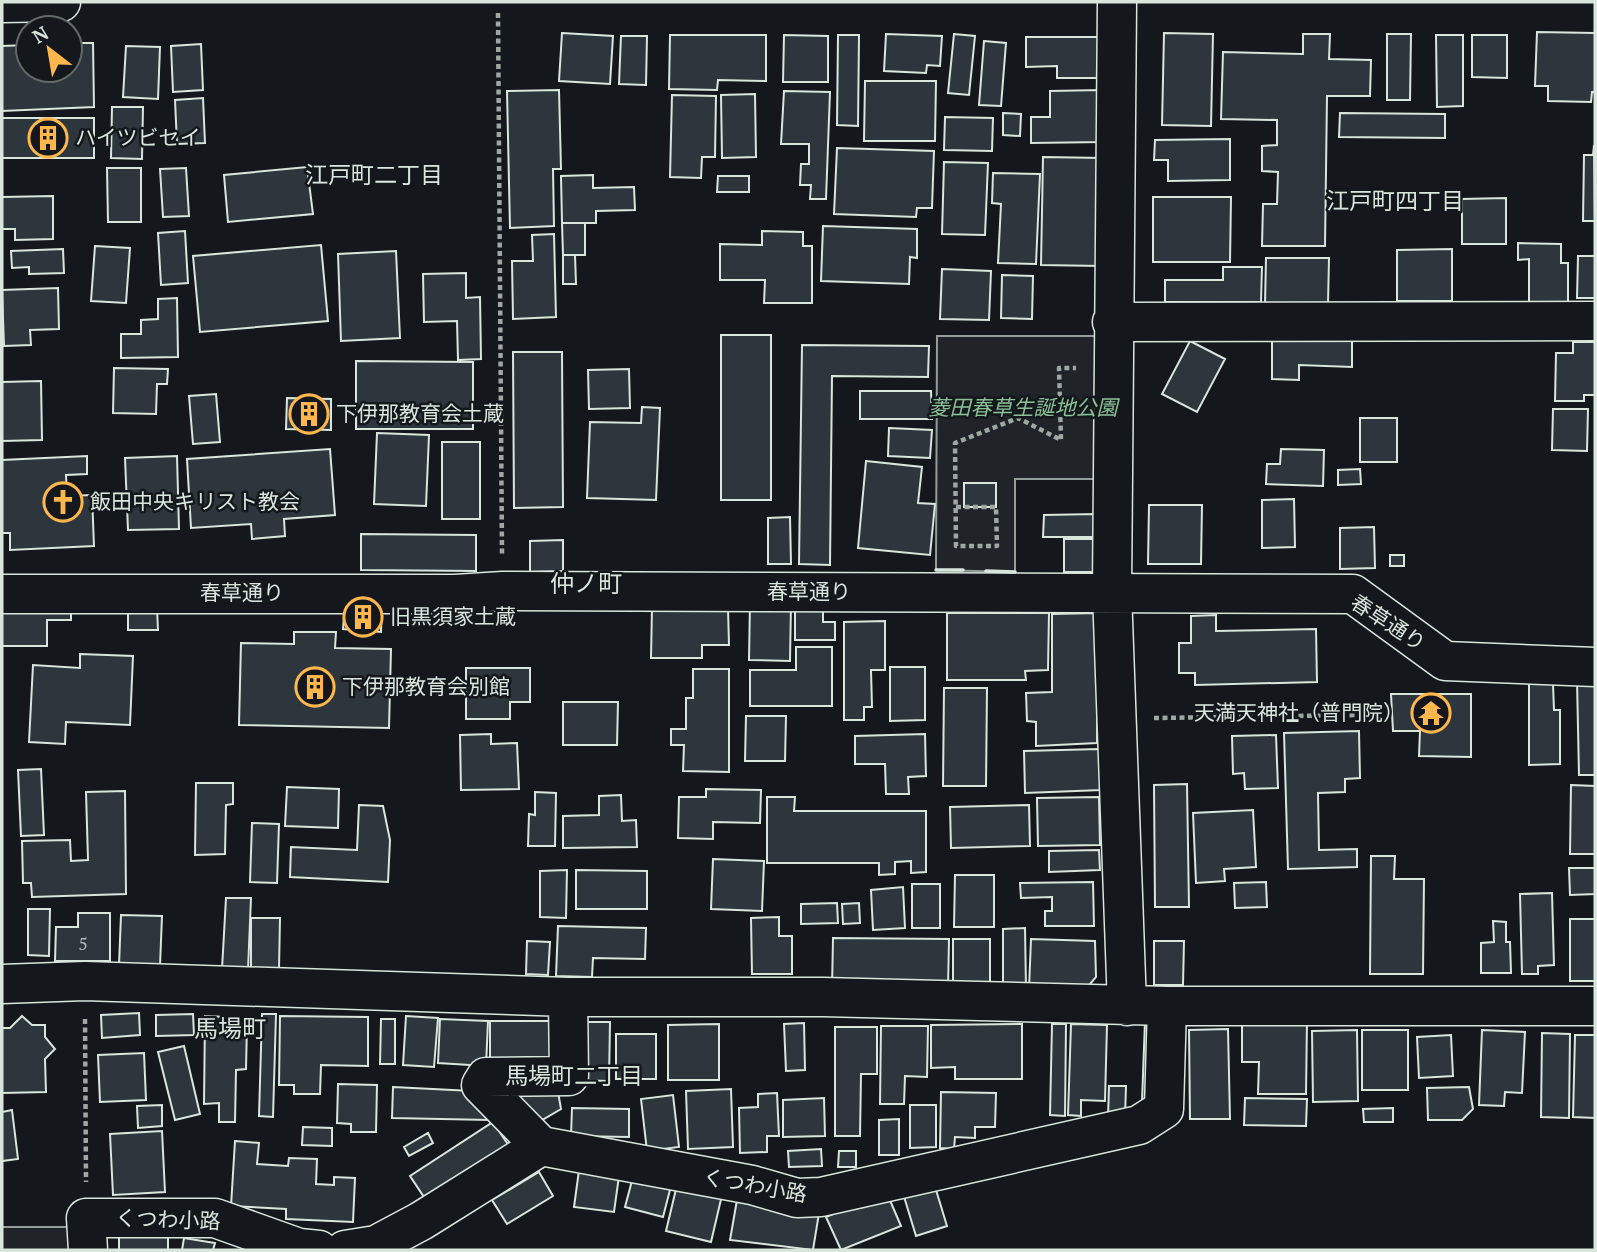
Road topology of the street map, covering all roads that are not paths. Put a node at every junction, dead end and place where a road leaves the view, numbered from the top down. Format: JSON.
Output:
{"nodes":[{"id":1,"x":61,"y":2,"type":"edge"},
{"id":2,"x":1117,"y":2,"type":"edge"},
{"id":3,"x":2,"y":4,"type":"edge"},
{"id":4,"x":1595,"y":321,"type":"edge"},
{"id":5,"x":1112,"y":322,"type":"junction"},
{"id":6,"x":1112,"y":592,"type":"junction"},
{"id":7,"x":2,"y":594,"type":"edge"},
{"id":8,"x":1595,"y":667,"type":"edge"},
{"id":9,"x":2,"y":984,"type":"edge"},
{"id":10,"x":568,"y":997,"type":"junction"},
{"id":11,"x":1127,"y":1006,"type":"junction"},
{"id":12,"x":1167,"y":1006,"type":"junction"},
{"id":13,"x":1595,"y":1006,"type":"edge"},
{"id":14,"x":541,"y":1146,"type":"junction"},
{"id":15,"x":87,"y":1234,"type":"edge"},
{"id":16,"x":319,"y":1250,"type":"edge"},
{"id":17,"x":345,"y":1250,"type":"edge"}],
"edges":[{"from":1,"to":3,"type":"street"},
{"from":2,"to":5,"type":"street"},
{"from":4,"to":5,"type":"street"},
{"from":5,"to":6,"type":"street"},
{"from":6,"to":7,"type":"street","name":"春草通り"},
{"from":6,"to":8,"type":"street","name":"春草通り"},
{"from":6,"to":11,"type":"street"},
{"from":9,"to":10,"type":"street"},
{"from":10,"to":11,"type":"street"},
{"from":10,"to":14,"type":"street"},
{"from":11,"to":12,"type":"street"},
{"from":12,"to":13,"type":"street"},
{"from":12,"to":14,"type":"street","name":"くつわ小路"},
{"from":14,"to":17,"type":"street"},
{"from":15,"to":16,"type":"street","name":"くつわ小路"}]}
